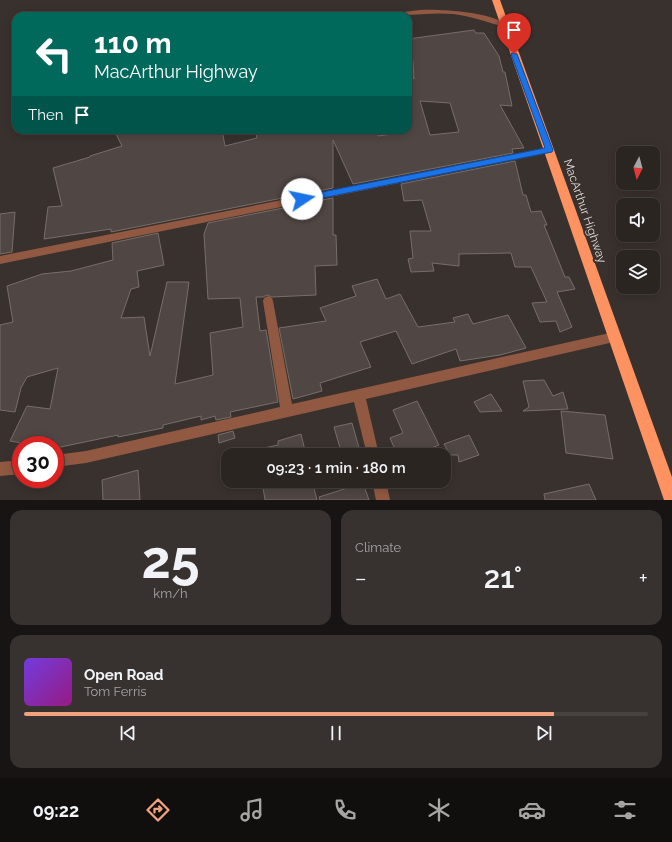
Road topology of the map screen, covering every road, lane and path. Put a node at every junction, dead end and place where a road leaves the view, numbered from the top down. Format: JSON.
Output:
{"nodes":[{"id":1,"x":496,"y":0,"type":"edge"},
{"id":2,"x":412,"y":13,"type":"edge"},
{"id":3,"x":504,"y":25,"type":"junction"},
{"id":4,"x":549,"y":150,"type":"junction"},
{"id":5,"x":0,"y":260,"type":"edge"},
{"id":6,"x":268,"y":301,"type":"dead end"},
{"id":7,"x":614,"y":337,"type":"junction"},
{"id":8,"x":359,"y":395,"type":"junction"},
{"id":9,"x":287,"y":411,"type":"junction"},
{"id":10,"x":371,"y":448,"type":"edge"},
{"id":11,"x":64,"y":460,"type":"edge"},
{"id":12,"x":12,"y":468,"type":"edge"},
{"id":13,"x":0,"y":469,"type":"edge"},
{"id":14,"x":380,"y":488,"type":"edge"},
{"id":15,"x":383,"y":500,"type":"edge"},
{"id":16,"x":672,"y":500,"type":"edge"}],
"edges":[{"from":1,"to":3,"type":"highway","name":"MacArthur Highway"},
{"from":2,"to":3,"type":"street"},
{"from":3,"to":4,"type":"highway","name":"MacArthur Highway"},
{"from":4,"to":5,"type":"street"},
{"from":4,"to":7,"type":"highway","name":"MacArthur Highway"},
{"from":6,"to":9,"type":"street"},
{"from":7,"to":8,"type":"street"},
{"from":7,"to":16,"type":"highway","name":"MacArthur Highway"},
{"from":8,"to":9,"type":"street"},
{"from":8,"to":10,"type":"street"},
{"from":9,"to":11,"type":"street"},
{"from":12,"to":13,"type":"street"},
{"from":14,"to":15,"type":"street"}]}
